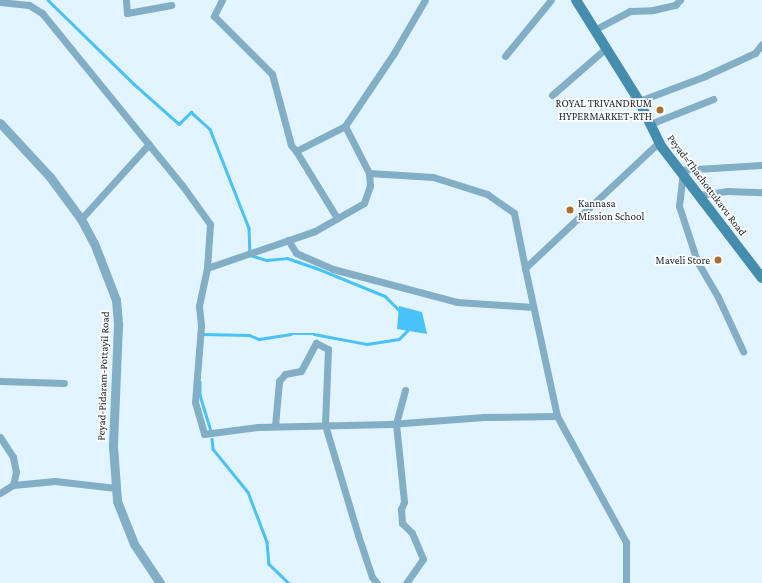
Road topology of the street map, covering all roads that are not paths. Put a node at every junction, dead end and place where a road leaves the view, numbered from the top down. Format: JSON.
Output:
{"nodes":[{"id":1,"x":126,"y":0,"type":"edge"},
{"id":2,"x":222,"y":0,"type":"edge"},
{"id":3,"x":425,"y":0,"type":"edge"},
{"id":4,"x":551,"y":0,"type":"edge"},
{"id":5,"x":576,"y":0,"type":"edge"},
{"id":6,"x":680,"y":0,"type":"edge"},
{"id":7,"x":0,"y":2,"type":"edge"},
{"id":8,"x":171,"y":5,"type":"dead end"},
{"id":9,"x":594,"y":30,"type":"junction"},
{"id":10,"x":762,"y":44,"type":"edge"},
{"id":11,"x":605,"y":49,"type":"junction"},
{"id":12,"x":505,"y":56,"type":"dead end"},
{"id":13,"x":552,"y":95,"type":"dead end"},
{"id":14,"x":713,"y":99,"type":"dead end"},
{"id":15,"x":639,"y":101,"type":"junction"},
{"id":16,"x":0,"y":123,"type":"edge"},
{"id":17,"x":650,"y":124,"type":"junction"},
{"id":18,"x":345,"y":126,"type":"junction"},
{"id":19,"x":4,"y":132,"type":"edge"},
{"id":20,"x":659,"y":142,"type":"junction"},
{"id":21,"x":149,"y":144,"type":"junction"},
{"id":22,"x":296,"y":152,"type":"junction"},
{"id":23,"x":762,"y":165,"type":"edge"},
{"id":24,"x":682,"y":172,"type":"junction"},
{"id":25,"x":369,"y":173,"type":"junction"},
{"id":26,"x":762,"y":192,"type":"edge"},
{"id":27,"x":700,"y":195,"type":"junction"},
{"id":28,"x":337,"y":218,"type":"junction"},
{"id":29,"x":81,"y":219,"type":"junction"},
{"id":30,"x":288,"y":240,"type":"junction"},
{"id":31,"x":207,"y":268,"type":"junction"},
{"id":32,"x":525,"y":268,"type":"junction"},
{"id":33,"x":762,"y":278,"type":"edge"},
{"id":34,"x":534,"y":307,"type":"junction"},
{"id":35,"x":743,"y":351,"type":"dead end"},
{"id":36,"x":0,"y":381,"type":"edge"},
{"id":37,"x":64,"y":383,"type":"dead end"},
{"id":38,"x":405,"y":390,"type":"dead end"},
{"id":39,"x":557,"y":416,"type":"junction"},
{"id":40,"x":396,"y":424,"type":"junction"},
{"id":41,"x":325,"y":425,"type":"junction"},
{"id":42,"x":275,"y":426,"type":"junction"},
{"id":43,"x":0,"y":437,"type":"edge"},
{"id":44,"x":13,"y":485,"type":"junction"},
{"id":45,"x":116,"y":488,"type":"junction"},
{"id":46,"x":0,"y":493,"type":"edge"},
{"id":47,"x":160,"y":583,"type":"edge"},
{"id":48,"x":377,"y":583,"type":"edge"},
{"id":49,"x":406,"y":583,"type":"edge"},
{"id":50,"x":626,"y":583,"type":"edge"}],
"edges":[{"from":1,"to":8,"type":"street"},
{"from":2,"to":22,"type":"street"},
{"from":3,"to":18,"type":"street"},
{"from":4,"to":12,"type":"street"},
{"from":5,"to":9,"type":"main road","name":"Peyad=Thachottukavu Road"},
{"from":6,"to":9,"type":"street"},
{"from":7,"to":21,"type":"street"},
{"from":9,"to":11,"type":"main road","name":"Peyad=Thachottukavu Road"},
{"from":10,"to":15,"type":"street"},
{"from":11,"to":13,"type":"street"},
{"from":11,"to":15,"type":"main road","name":"Peyad=Thachottukavu Road"},
{"from":14,"to":17,"type":"street"},
{"from":15,"to":17,"type":"main road","name":"Peyad=Thachottukavu Road"},
{"from":16,"to":19,"type":"street","name":"Peyad-Pidaram-Pottayil Road"},
{"from":17,"to":20,"type":"main road","name":"Peyad=Thachottukavu Road"},
{"from":18,"to":22,"type":"street"},
{"from":18,"to":25,"type":"street"},
{"from":19,"to":29,"type":"street","name":"Peyad-Pidaram-Pottayil Road"},
{"from":20,"to":24,"type":"main road","name":"Peyad=Thachottukavu Road"},
{"from":20,"to":32,"type":"street"},
{"from":21,"to":29,"type":"street"},
{"from":21,"to":31,"type":"street"},
{"from":22,"to":28,"type":"street"},
{"from":23,"to":24,"type":"street"},
{"from":24,"to":27,"type":"main road","name":"Peyad=Thachottukavu Road"},
{"from":24,"to":35,"type":"street"},
{"from":25,"to":28,"type":"street"},
{"from":25,"to":32,"type":"street"},
{"from":26,"to":27,"type":"street"},
{"from":27,"to":33,"type":"main road","name":"Peyad=Thachottukavu Road"},
{"from":28,"to":30,"type":"street"},
{"from":29,"to":45,"type":"street","name":"Peyad-Pidaram-Pottayil Road"},
{"from":30,"to":31,"type":"street"},
{"from":30,"to":34,"type":"street"},
{"from":31,"to":42,"type":"street"},
{"from":32,"to":34,"type":"street"},
{"from":34,"to":39,"type":"street"},
{"from":36,"to":37,"type":"street"},
{"from":38,"to":40,"type":"street"},
{"from":39,"to":40,"type":"street"},
{"from":39,"to":50,"type":"street"},
{"from":40,"to":41,"type":"street"},
{"from":40,"to":49,"type":"street"},
{"from":41,"to":42,"type":"street"},
{"from":41,"to":42,"type":"street"},
{"from":41,"to":48,"type":"street"},
{"from":43,"to":44,"type":"street"},
{"from":44,"to":45,"type":"street"},
{"from":44,"to":46,"type":"street"},
{"from":45,"to":47,"type":"street","name":"Peyad-Pidaram-Pottayil Road"}]}
